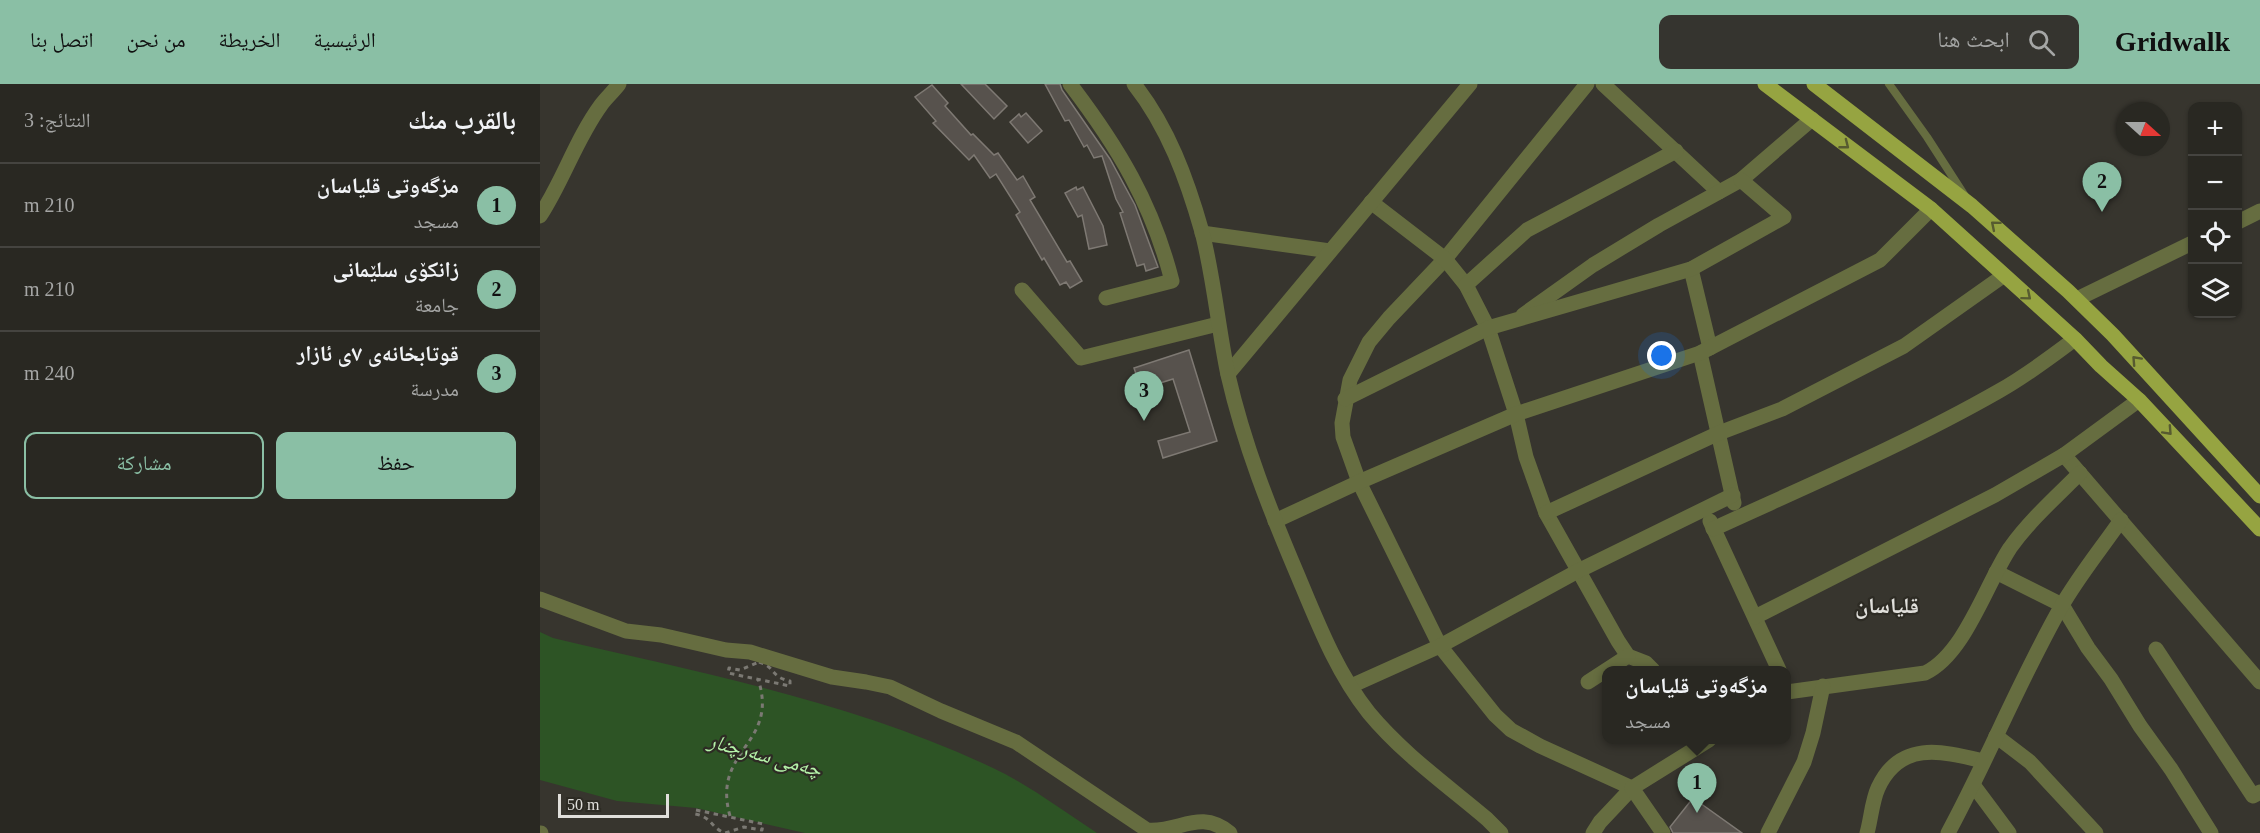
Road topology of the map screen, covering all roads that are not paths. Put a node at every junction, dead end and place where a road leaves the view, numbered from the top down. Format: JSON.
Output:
{"nodes":[{"id":1,"x":619,"y":84,"type":"edge"},
{"id":2,"x":1070,"y":84,"type":"edge"},
{"id":3,"x":1134,"y":84,"type":"edge"},
{"id":4,"x":1470,"y":84,"type":"edge"},
{"id":5,"x":1587,"y":84,"type":"edge"},
{"id":6,"x":1602,"y":84,"type":"edge"},
{"id":7,"x":1765,"y":84,"type":"edge"},
{"id":8,"x":1814,"y":84,"type":"edge"},
{"id":9,"x":1889,"y":84,"type":"edge"},
{"id":10,"x":1812,"y":119,"type":"junction"},
{"id":11,"x":1676,"y":151,"type":"junction"},
{"id":12,"x":1741,"y":180,"type":"junction"},
{"id":13,"x":1719,"y":192,"type":"junction"},
{"id":14,"x":1371,"y":202,"type":"junction"},
{"id":15,"x":1972,"y":206,"type":"junction"},
{"id":16,"x":1931,"y":209,"type":"junction"},
{"id":17,"x":2260,"y":211,"type":"edge"},
{"id":18,"x":540,"y":216,"type":"edge"},
{"id":19,"x":2242,"y":220,"type":"edge"},
{"id":20,"x":1202,"y":233,"type":"junction"},
{"id":21,"x":2188,"y":245,"type":"edge"},
{"id":22,"x":1330,"y":251,"type":"junction"},
{"id":23,"x":1445,"y":259,"type":"junction"},
{"id":24,"x":1690,"y":269,"type":"junction"},
{"id":25,"x":2003,"y":276,"type":"junction"},
{"id":26,"x":1466,"y":285,"type":"junction"},
{"id":27,"x":1022,"y":290,"type":"dead end"},
{"id":28,"x":1106,"y":298,"type":"dead end"},
{"id":29,"x":2077,"y":299,"type":"junction"},
{"id":30,"x":1514,"y":322,"type":"junction"},
{"id":31,"x":1218,"y":324,"type":"junction"},
{"id":32,"x":1488,"y":328,"type":"junction"},
{"id":33,"x":2075,"y":339,"type":"junction"},
{"id":34,"x":1705,"y":350,"type":"junction"},
{"id":35,"x":1228,"y":374,"type":"junction"},
{"id":36,"x":1345,"y":399,"type":"junction"},
{"id":37,"x":2139,"y":400,"type":"junction"},
{"id":38,"x":1516,"y":414,"type":"junction"},
{"id":39,"x":1719,"y":433,"type":"junction"},
{"id":40,"x":2064,"y":455,"type":"junction"},
{"id":41,"x":2080,"y":473,"type":"junction"},
{"id":42,"x":1359,"y":482,"type":"junction"},
{"id":43,"x":1733,"y":495,"type":"junction"},
{"id":44,"x":2260,"y":496,"type":"edge"},
{"id":45,"x":1704,"y":509,"type":"junction"},
{"id":46,"x":1546,"y":513,"type":"junction"},
{"id":47,"x":1738,"y":518,"type":"junction"},
{"id":48,"x":2121,"y":520,"type":"junction"},
{"id":49,"x":1275,"y":521,"type":"junction"},
{"id":50,"x":1713,"y":529,"type":"junction"},
{"id":51,"x":2260,"y":529,"type":"edge"},
{"id":52,"x":1578,"y":571,"type":"junction"},
{"id":53,"x":1996,"y":572,"type":"junction"},
{"id":54,"x":540,"y":599,"type":"edge"},
{"id":55,"x":2062,"y":605,"type":"junction"},
{"id":56,"x":1755,"y":617,"type":"junction"},
{"id":57,"x":1440,"y":646,"type":"junction"},
{"id":58,"x":2156,"y":649,"type":"dead end"},
{"id":59,"x":1628,"y":656,"type":"junction"},
{"id":60,"x":1613,"y":666,"type":"edge"},
{"id":61,"x":1649,"y":666,"type":"edge"},
{"id":62,"x":1777,"y":666,"type":"edge"},
{"id":63,"x":1602,"y":673,"type":"edge"},
{"id":64,"x":1588,"y":682,"type":"dead end"},
{"id":65,"x":2260,"y":682,"type":"edge"},
{"id":66,"x":1351,"y":686,"type":"junction"},
{"id":67,"x":1823,"y":686,"type":"junction"},
{"id":68,"x":1791,"y":690,"type":"edge"},
{"id":69,"x":1996,"y":736,"type":"junction"},
{"id":70,"x":1690,"y":745,"type":"edge"},
{"id":71,"x":1983,"y":761,"type":"junction"},
{"id":72,"x":1974,"y":786,"type":"junction"},
{"id":73,"x":1632,"y":788,"type":"junction"},
{"id":74,"x":2260,"y":792,"type":"edge"},
{"id":75,"x":1230,"y":833,"type":"edge"},
{"id":76,"x":1501,"y":833,"type":"edge"},
{"id":77,"x":1593,"y":833,"type":"edge"},
{"id":78,"x":1663,"y":833,"type":"edge"},
{"id":79,"x":1768,"y":833,"type":"edge"},
{"id":80,"x":1867,"y":833,"type":"edge"},
{"id":81,"x":1948,"y":833,"type":"edge"},
{"id":82,"x":2010,"y":833,"type":"edge"},
{"id":83,"x":2096,"y":833,"type":"edge"},
{"id":84,"x":2211,"y":833,"type":"edge"}],
"edges":[{"from":1,"to":18,"type":"street"},
{"from":2,"to":28,"type":"street"},
{"from":3,"to":20,"type":"street"},
{"from":4,"to":14,"type":"street"},
{"from":5,"to":23,"type":"street"},
{"from":6,"to":11,"type":"street"},
{"from":7,"to":10,"type":"main road"},
{"from":8,"to":15,"type":"main road"},
{"from":9,"to":15,"type":"lane"},
{"from":10,"to":12,"type":"street"},
{"from":10,"to":16,"type":"main road","one_way":true},
{"from":11,"to":13,"type":"street"},
{"from":11,"to":26,"type":"street"},
{"from":12,"to":13,"type":"street"},
{"from":12,"to":24,"type":"street"},
{"from":13,"to":30,"type":"street"},
{"from":14,"to":22,"type":"street"},
{"from":14,"to":23,"type":"street"},
{"from":29,"to":15,"type":"main road","one_way":true},
{"from":16,"to":25,"type":"main road"},
{"from":16,"to":34,"type":"street"},
{"from":17,"to":19,"type":"street"},
{"from":20,"to":22,"type":"street"},
{"from":20,"to":31,"type":"street"},
{"from":21,"to":29,"type":"street"},
{"from":22,"to":35,"type":"street"},
{"from":23,"to":26,"type":"street"},
{"from":23,"to":36,"type":"street"},
{"from":24,"to":30,"type":"street"},
{"from":24,"to":34,"type":"street"},
{"from":25,"to":33,"type":"main road","one_way":true},
{"from":25,"to":39,"type":"street"},
{"from":26,"to":32,"type":"street"},
{"from":27,"to":31,"type":"street"},
{"from":44,"to":29,"type":"main road","one_way":true},
{"from":30,"to":32,"type":"street"},
{"from":31,"to":35,"type":"street"},
{"from":32,"to":36,"type":"street"},
{"from":32,"to":38,"type":"street"},
{"from":33,"to":37,"type":"main road"},
{"from":33,"to":47,"type":"street"},
{"from":34,"to":38,"type":"street"},
{"from":34,"to":39,"type":"street"},
{"from":35,"to":49,"type":"street"},
{"from":36,"to":42,"type":"street"},
{"from":37,"to":40,"type":"street"},
{"from":37,"to":51,"type":"main road","one_way":true},
{"from":38,"to":42,"type":"street"},
{"from":38,"to":46,"type":"street"},
{"from":39,"to":43,"type":"street"},
{"from":39,"to":46,"type":"street"},
{"from":40,"to":41,"type":"street"},
{"from":40,"to":56,"type":"street"},
{"from":41,"to":48,"type":"street"},
{"from":41,"to":53,"type":"street"},
{"from":42,"to":49,"type":"street"},
{"from":42,"to":57,"type":"street"},
{"from":43,"to":45,"type":"street"},
{"from":43,"to":47,"type":"street"},
{"from":45,"to":50,"type":"street"},
{"from":45,"to":52,"type":"street"},
{"from":46,"to":52,"type":"street"},
{"from":47,"to":50,"type":"street"},
{"from":48,"to":55,"type":"street"},
{"from":48,"to":65,"type":"street"},
{"from":49,"to":66,"type":"street"},
{"from":50,"to":56,"type":"street"},
{"from":52,"to":57,"type":"street"},
{"from":52,"to":59,"type":"street"},
{"from":53,"to":55,"type":"street"},
{"from":53,"to":67,"type":"street"},
{"from":54,"to":75,"type":"street"},
{"from":55,"to":69,"type":"street"},
{"from":55,"to":84,"type":"street"},
{"from":56,"to":62,"type":"street"},
{"from":57,"to":66,"type":"street"},
{"from":57,"to":73,"type":"street"},
{"from":58,"to":74,"type":"street"},
{"from":59,"to":60,"type":"street"},
{"from":59,"to":61,"type":"street"},
{"from":63,"to":64,"type":"street"},
{"from":66,"to":76,"type":"street"},
{"from":67,"to":68,"type":"street"},
{"from":67,"to":79,"type":"street"},
{"from":69,"to":71,"type":"street"},
{"from":69,"to":83,"type":"street"},
{"from":70,"to":73,"type":"street"},
{"from":71,"to":72,"type":"street"},
{"from":71,"to":80,"type":"street"},
{"from":72,"to":81,"type":"street"},
{"from":72,"to":82,"type":"street"},
{"from":73,"to":77,"type":"street"},
{"from":73,"to":78,"type":"street"}]}
